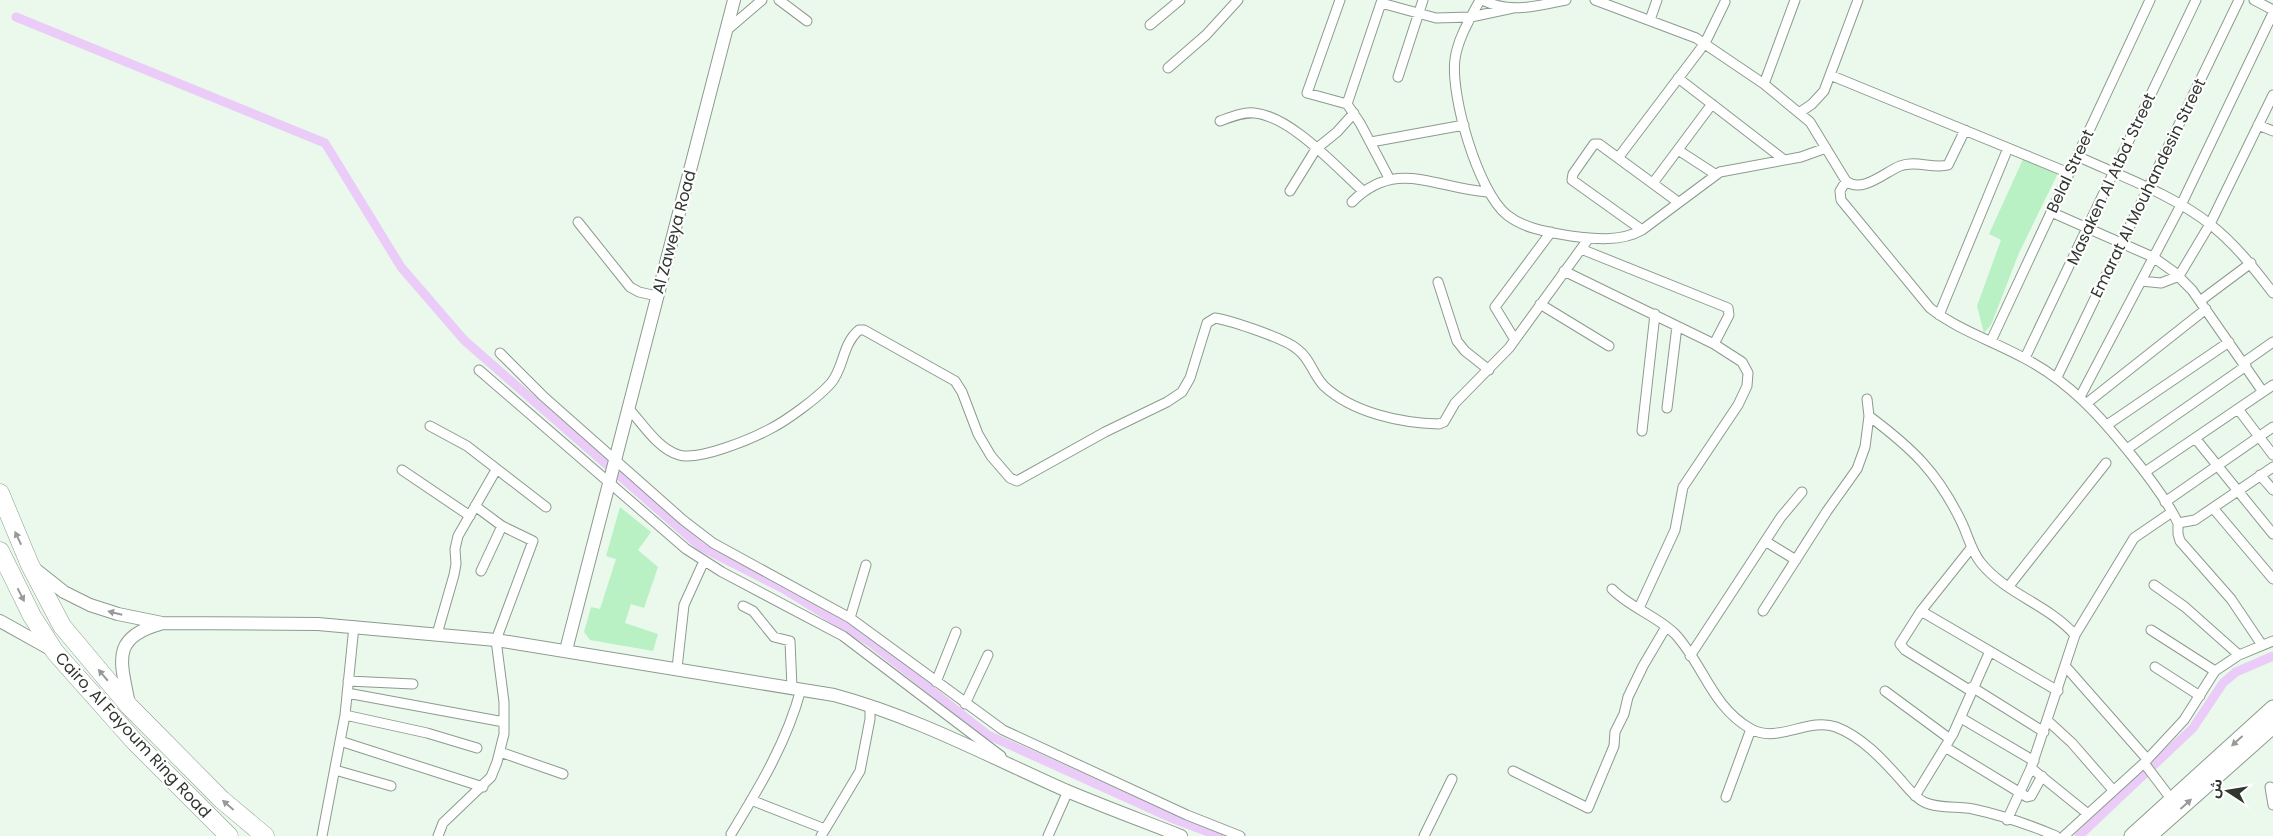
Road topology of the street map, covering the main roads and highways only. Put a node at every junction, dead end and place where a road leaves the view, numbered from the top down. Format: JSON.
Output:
{"nodes":[{"id":1,"x":0,"y":493,"type":"edge"},
{"id":2,"x":0,"y":551,"type":"edge"},
{"id":3,"x":2273,"y":708,"type":"edge"},
{"id":4,"x":2273,"y":726,"type":"edge"},
{"id":5,"x":2225,"y":760,"type":"junction"},
{"id":6,"x":229,"y":836,"type":"edge"},
{"id":7,"x":265,"y":836,"type":"edge"},
{"id":8,"x":2132,"y":836,"type":"edge"},
{"id":9,"x":2149,"y":836,"type":"edge"}],
"edges":[{"from":7,"to":1,"type":"highway","name":"Cairo, Al Fayoum Ring Road","one_way":true},
{"from":2,"to":6,"type":"highway","name":"Cairo, Al Fayoum Ring Road","one_way":true},
{"from":3,"to":5,"type":"main road","one_way":true},
{"from":4,"to":5,"type":"main road"},
{"from":5,"to":8,"type":"main road"},
{"from":9,"to":5,"type":"main road","one_way":true}]}
